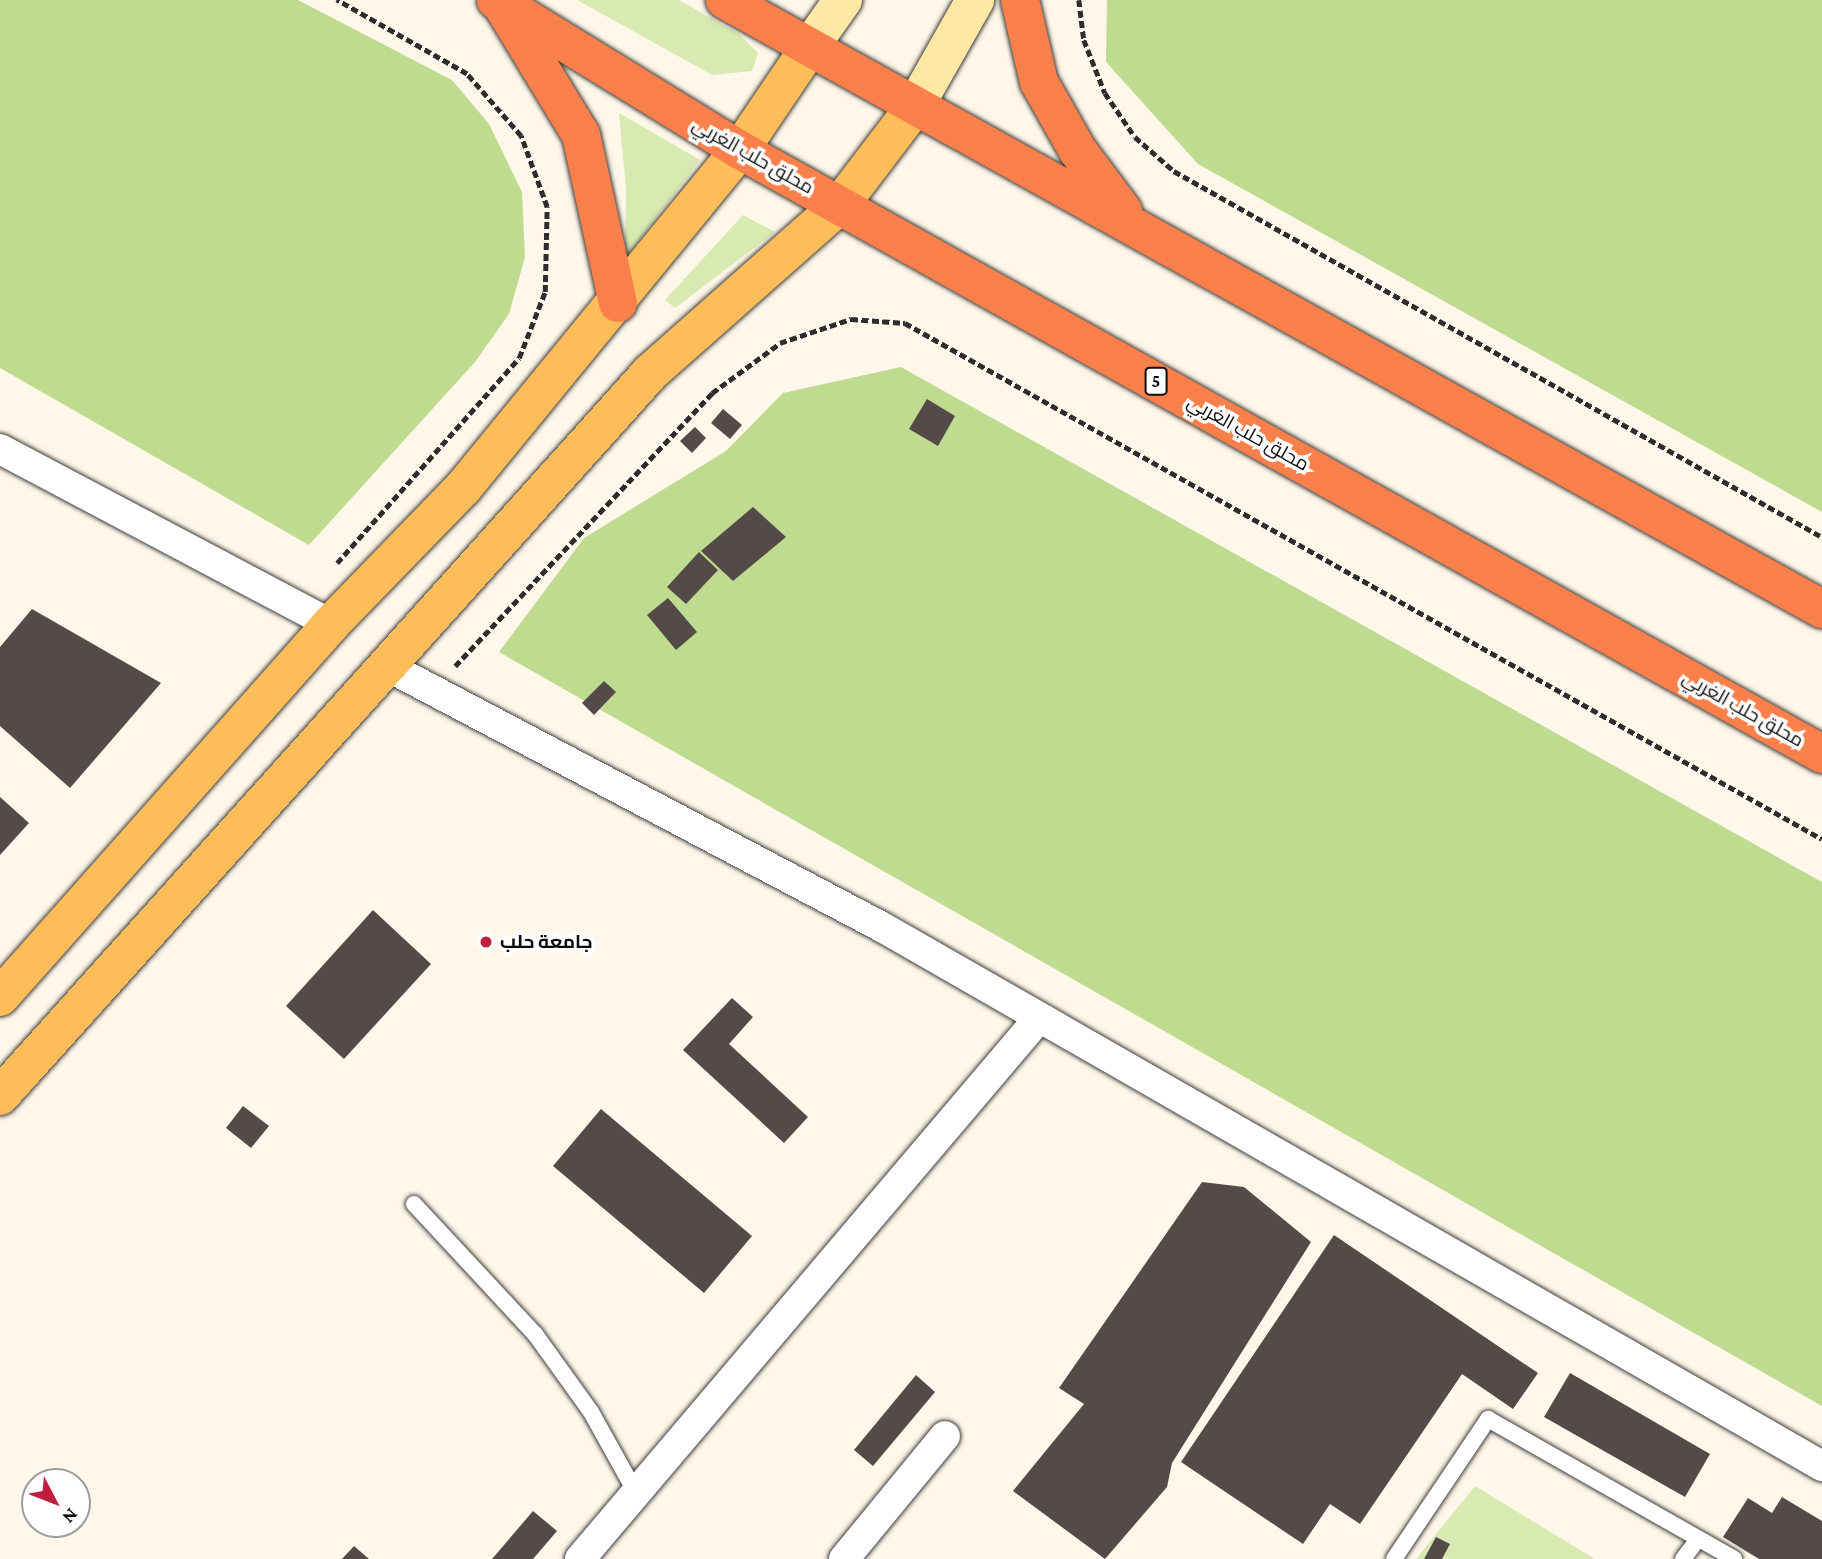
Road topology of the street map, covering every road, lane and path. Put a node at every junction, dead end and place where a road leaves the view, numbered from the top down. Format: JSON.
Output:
{"nodes":[{"id":1,"x":337,"y":0,"type":"edge"},
{"id":2,"x":725,"y":0,"type":"edge"},
{"id":3,"x":843,"y":0,"type":"edge"},
{"id":4,"x":975,"y":0,"type":"edge"},
{"id":5,"x":1020,"y":0,"type":"edge"},
{"id":6,"x":1079,"y":0,"type":"edge"},
{"id":7,"x":498,"y":1,"type":"edge"},
{"id":8,"x":809,"y":48,"type":"junction"},
{"id":9,"x":914,"y":108,"type":"junction"},
{"id":10,"x":740,"y":150,"type":"junction"},
{"id":11,"x":840,"y":205,"type":"junction"},
{"id":12,"x":1129,"y":218,"type":"junction"},
{"id":13,"x":618,"y":303,"type":"junction"},
{"id":14,"x":0,"y":449,"type":"edge"},
{"id":15,"x":1822,"y":537,"type":"edge"},
{"id":16,"x":298,"y":606,"type":"junction"},
{"id":17,"x":1822,"y":609,"type":"edge"},
{"id":18,"x":331,"y":624,"type":"junction"},
{"id":19,"x":385,"y":665,"type":"junction"},
{"id":20,"x":433,"y":690,"type":"junction"},
{"id":21,"x":1822,"y":754,"type":"edge"},
{"id":22,"x":1822,"y":839,"type":"edge"},
{"id":23,"x":0,"y":997,"type":"edge"},
{"id":24,"x":1039,"y":1018,"type":"junction"},
{"id":25,"x":0,"y":1096,"type":"edge"},
{"id":26,"x":414,"y":1204,"type":"dead end"},
{"id":27,"x":944,"y":1436,"type":"dead end"},
{"id":28,"x":1822,"y":1466,"type":"edge"},
{"id":29,"x":636,"y":1493,"type":"junction"},
{"id":30,"x":1698,"y":1539,"type":"junction"},
{"id":31,"x":580,"y":1559,"type":"edge"},
{"id":32,"x":844,"y":1559,"type":"edge"},
{"id":33,"x":1394,"y":1559,"type":"edge"},
{"id":34,"x":1683,"y":1559,"type":"edge"},
{"id":35,"x":1734,"y":1559,"type":"edge"}],
"edges":[{"from":1,"to":16,"type":"path"},
{"from":2,"to":8,"type":"highway"},
{"from":3,"to":8,"type":"street"},
{"from":4,"to":9,"type":"street"},
{"from":5,"to":12,"type":"highway"},
{"from":6,"to":15,"type":"path"},
{"from":7,"to":10,"type":"highway","name":"محلق حلب الغربي","number":"5"},
{"from":7,"to":13,"type":"highway"},
{"from":8,"to":9,"type":"highway"},
{"from":8,"to":10,"type":"main road"},
{"from":9,"to":11,"type":"main road"},
{"from":9,"to":12,"type":"highway"},
{"from":10,"to":11,"type":"highway","name":"محلق حلب الغربي","number":"5"},
{"from":10,"to":13,"type":"main road"},
{"from":11,"to":19,"type":"main road"},
{"from":11,"to":21,"type":"highway","name":"محلق حلب الغربي","number":"5"},
{"from":12,"to":17,"type":"highway"},
{"from":13,"to":18,"type":"main road"},
{"from":14,"to":16,"type":"street"},
{"from":16,"to":18,"type":"street"},
{"from":18,"to":23,"type":"main road"},
{"from":19,"to":20,"type":"street"},
{"from":19,"to":25,"type":"main road"},
{"from":20,"to":22,"type":"path"},
{"from":20,"to":24,"type":"street"},
{"from":24,"to":28,"type":"street"},
{"from":24,"to":29,"type":"street"},
{"from":26,"to":29,"type":"lane"},
{"from":27,"to":32,"type":"street"},
{"from":29,"to":31,"type":"street"},
{"from":30,"to":33,"type":"lane"},
{"from":30,"to":34,"type":"lane"},
{"from":30,"to":35,"type":"lane"}]}
